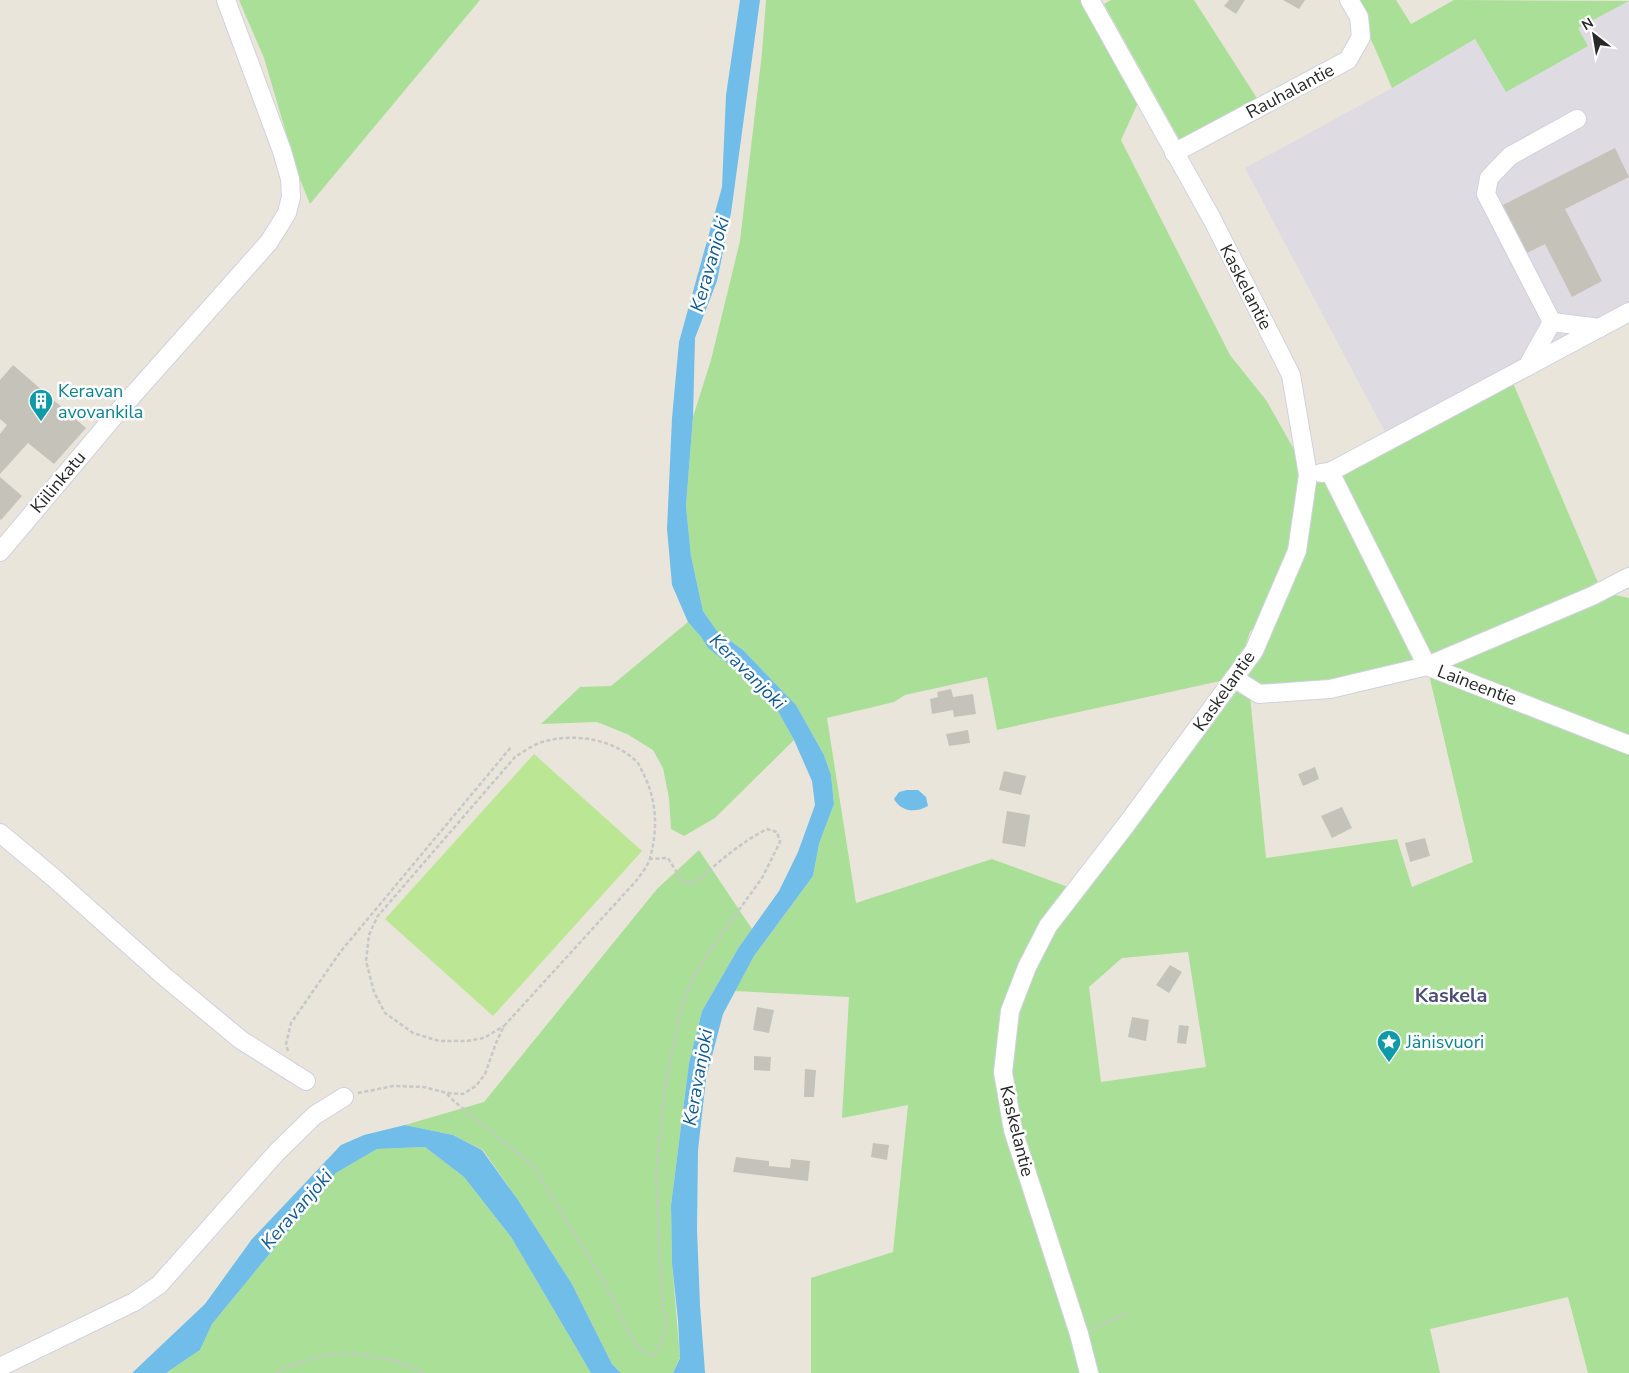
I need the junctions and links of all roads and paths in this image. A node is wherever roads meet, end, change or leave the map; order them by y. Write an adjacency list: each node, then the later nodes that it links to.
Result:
1 (226, 0): 12 (street, Kiilinkatu)
2 (1090, 0): 5 (street, Kaskelantie)
3 (1349, 0): 5 (street, Rauhalantie)
4 (1577, 119): 7 (street)
5 (1174, 153): 11 (street, Kaskelantie)
6 (1629, 312): 8 (street)
7 (1552, 322): 8 (street); 9 (street)
8 (1600, 328): 9 (street)
9 (1527, 367): 10 (street)
10 (1330, 472): 11 (street); 14 (street)
11 (1308, 475): 15 (street, Kaskelantie)
12 (0, 552)
13 (1629, 577): 14 (street)
14 (1427, 666): 15 (street, Laineentie); 16 (street, Laineentie)
15 (1234, 678): 26 (street, Kaskelantie)
16 (1629, 745)
17 (512, 746): 21 (path)
18 (0, 833): 22 (street)
19 (650, 859): 20 (path); 20 (path); 23 (path)
20 (504, 1026): 23 (path)
21 (290, 1058)
22 (306, 1081)
23 (447, 1093): 24 (path)
24 (344, 1097): 27 (street)
25 (1129, 1312): 26 (path)
26 (1079, 1334): 30 (street, Kaskelantie)
27 (0, 1367)
28 (277, 1373): 29 (path)
29 (423, 1373)
30 (1089, 1373)

